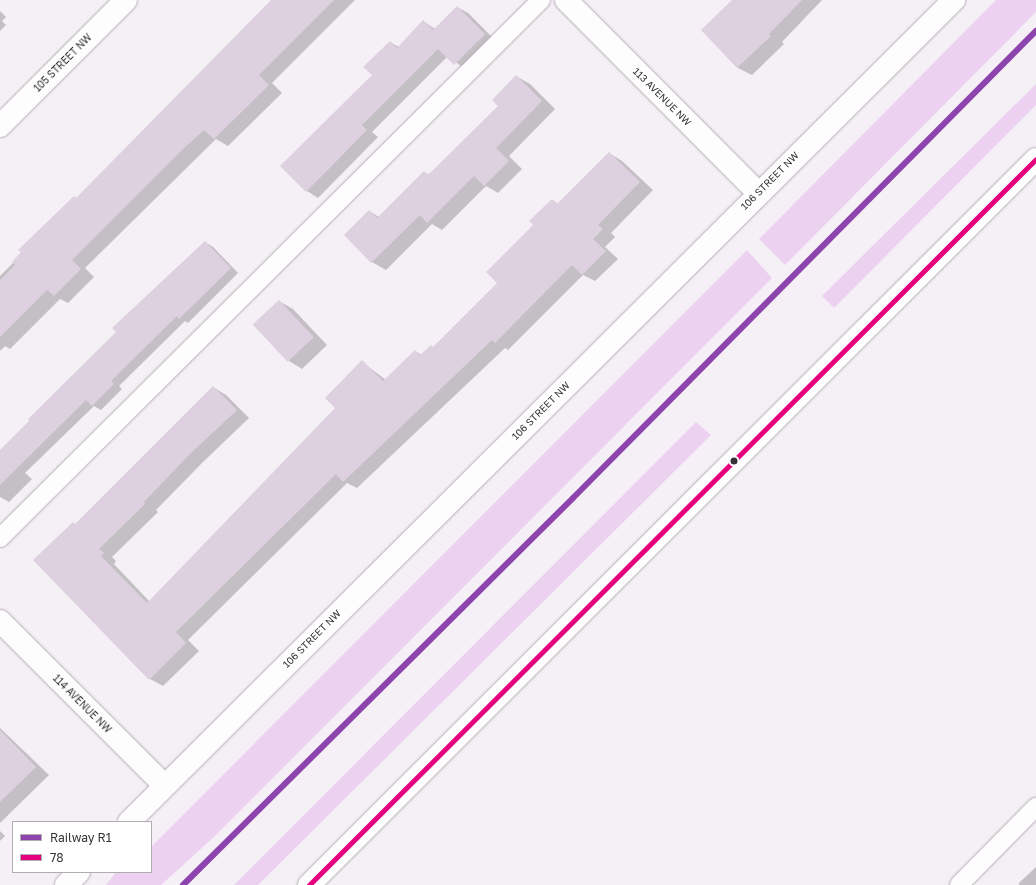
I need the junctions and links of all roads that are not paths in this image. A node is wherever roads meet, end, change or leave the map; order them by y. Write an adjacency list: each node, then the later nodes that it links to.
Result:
1 (126, 0): 5 (street, 105 STREET NW)
2 (540, 0): 8 (lane)
3 (566, 0): 7 (street, 113 AVENUE NW)
4 (954, 0): 7 (street, 106 STREET NW)
5 (0, 126)
6 (1036, 159): 15 (street)
7 (758, 193): 10 (street, 106 STREET NW)
8 (0, 538)
9 (0, 621): 10 (street, 114 AVENUE NW)
10 (165, 786): 12 (street, 106 STREET NW)
11 (1036, 807): 16 (lane)
12 (130, 821)
13 (78, 873): 14 (street)
14 (66, 885)
15 (310, 885)
16 (959, 885)

